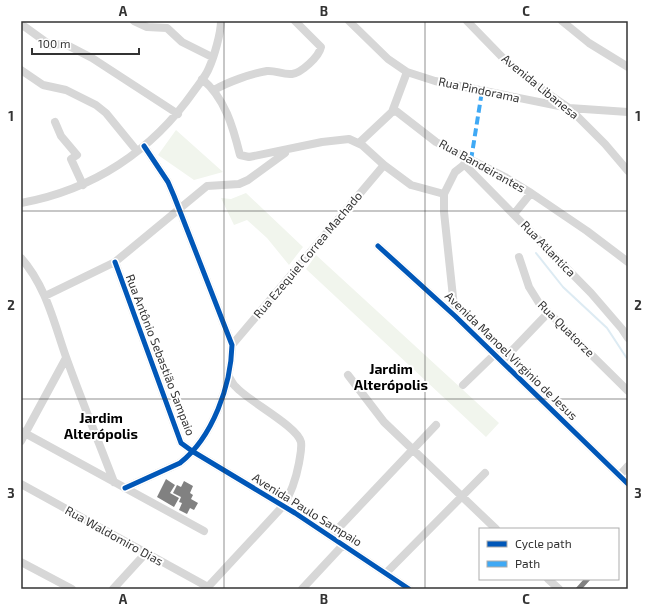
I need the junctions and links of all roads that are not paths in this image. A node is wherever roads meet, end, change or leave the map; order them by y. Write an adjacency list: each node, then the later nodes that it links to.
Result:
1 (134, 21): 8 (street)
2 (295, 21): 13 (street)
3 (349, 21): 11 (street, Rua Pindorama)
4 (467, 21): 14 (street, Avenida Libanesa)
5 (562, 21): 9 (street)
6 (223, 22): 8 (street)
7 (21, 24): 17 (street)
8 (212, 57): 12 (street)
9 (628, 67)
10 (21, 70): 20 (street)
11 (407, 72): 14 (street, Rua Pindorama); 15 (street)
12 (202, 79): 13 (street); 17 (street)
13 (214, 90): 21 (street)
14 (569, 108): 16 (street, Rua Pindorama); 24 (street, Avenida Libanesa)
15 (392, 112): 19 (street); 22 (street, Rua Bandeirantes)
16 (628, 112)
17 (178, 114): 20 (street)
18 (55, 122): 25 (street)
19 (359, 143): 21 (street); 23 (street)
20 (141, 149): 25 (street); 29 (street)
21 (291, 150): 29 (street)
22 (468, 162): 26 (street, Rua Bandeirantes); 27 (street); 30 (street, Rua Atlantica)
23 (384, 165): 27 (street); 40 (street, Rua Ezequiel Correa Machado)
24 (628, 171)
25 (83, 185): 28 (street)
26 (531, 193): 30 (street); 35 (street, Rua Bandeirantes)
27 (444, 194): 38 (street)
28 (21, 203)
29 (179, 210): 34 (street); 40 (street)
30 (514, 214): 39 (street, Rua Atlantica)
31 (378, 246): 38 (street, Avenida Manoel Virginio de Jesus)
32 (519, 257): 37 (street, Rua Quatorze)
33 (21, 258): 36 (street)
34 (115, 262): 36 (street); 51 (street, Rua Antônio Sebastião Sampaio)
35 (628, 262)
36 (45, 296): 42 (street)
37 (548, 313): 43 (street); 47 (street, Rua Quatorze)
38 (455, 316): 41 (street, Avenida Manoel Virginio de Jesus)
39 (628, 338)
40 (232, 345): 45 (street)
41 (495, 354): 43 (street, Avenida Manoel Virginio de Jesus); 46 (street)
42 (66, 358): 49 (street); 56 (street)
43 (502, 361): 55 (street, Avenida Manoel Virginio de Jesus)
44 (348, 375): 52 (street)
45 (229, 377): 51 (street); 61 (street)
46 (463, 385)
47 (628, 391)
48 (436, 425): 52 (street)
49 (23, 432): 50 (street); 56 (street)
50 (21, 441)
51 (192, 451): 59 (street); 61 (street, Avenida Paulo Sampaio)
52 (413, 451): 60 (street); 64 (street)
53 (628, 466): 55 (street)
54 (485, 473): 60 (street)
55 (620, 474): 58 (street, Avenida Manoel Virginio de Jesus)
56 (114, 482): 59 (street)
57 (21, 484): 66 (street, Rua Waldomiro Dias)
58 (628, 484)
59 (125, 488): 63 (street)
60 (461, 496): 62 (street); 68 (street)
61 (283, 506): 64 (street, Avenida Paulo Sampaio); 71 (street)
62 (495, 528)
63 (204, 531)
64 (331, 536): 65 (street, Avenida Paulo Sampaio)
65 (343, 545): 68 (street, Avenida Paulo Sampaio); 74 (street)
66 (145, 554): 71 (street, Rua Waldomiro Dias); 73 (street)
67 (22, 564): 72 (street)
68 (386, 573): 70 (street, Avenida Paulo Sampaio)
69 (549, 580): 76 (street)
70 (397, 586): 75 (street, Avenida Paulo Sampaio)
71 (207, 588)
72 (72, 589)
73 (113, 589)
74 (302, 589)
75 (409, 589)
76 (558, 589)

